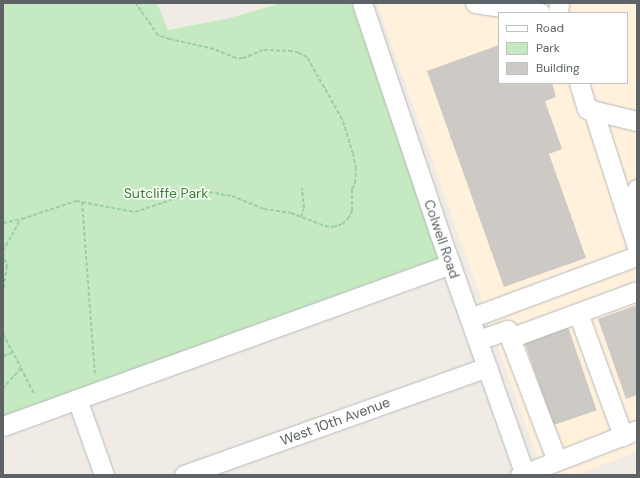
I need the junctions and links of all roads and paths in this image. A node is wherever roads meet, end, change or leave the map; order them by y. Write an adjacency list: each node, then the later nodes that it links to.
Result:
1 (136, 3): 11 (path)
2 (362, 3): 18 (street, Colwell Road)
3 (475, 3): 4 (street)
4 (534, 12)
5 (579, 84): 6 (street)
6 (593, 110): 7 (street); 12 (street)
7 (637, 121)
8 (302, 188): 11 (path)
9 (637, 189): 12 (street)
10 (82, 202): 11 (path); 13 (path); 30 (path)
11 (302, 217)
12 (628, 219): 15 (street)
13 (20, 220): 14 (path); 16 (path)
14 (3, 223)
15 (637, 247)
16 (3, 252): 19 (path)
17 (637, 256): 22 (street)
18 (451, 264): 22 (street, Colwell Road); 33 (street)
19 (3, 290)
20 (637, 292): 21 (street)
21 (578, 313): 24 (street); 35 (street)
22 (470, 318): 25 (street, Colwell Road)
23 (3, 334): 26 (path)
24 (510, 338): 25 (street); 36 (street)
25 (478, 340): 28 (street, Colwell Road)
26 (12, 353): 27 (path); 29 (path)
27 (3, 356)
28 (487, 367): 37 (street, Colwell Road); 39 (street, West 10th Avenue)
29 (21, 368): 31 (path); 32 (path)
30 (95, 378)
31 (3, 388)
32 (35, 395)
33 (77, 399): 34 (street); 38 (street)
34 (3, 426)
35 (630, 433): 36 (street)
36 (557, 461): 37 (street)
37 (523, 474)
38 (104, 475)
39 (184, 475)

